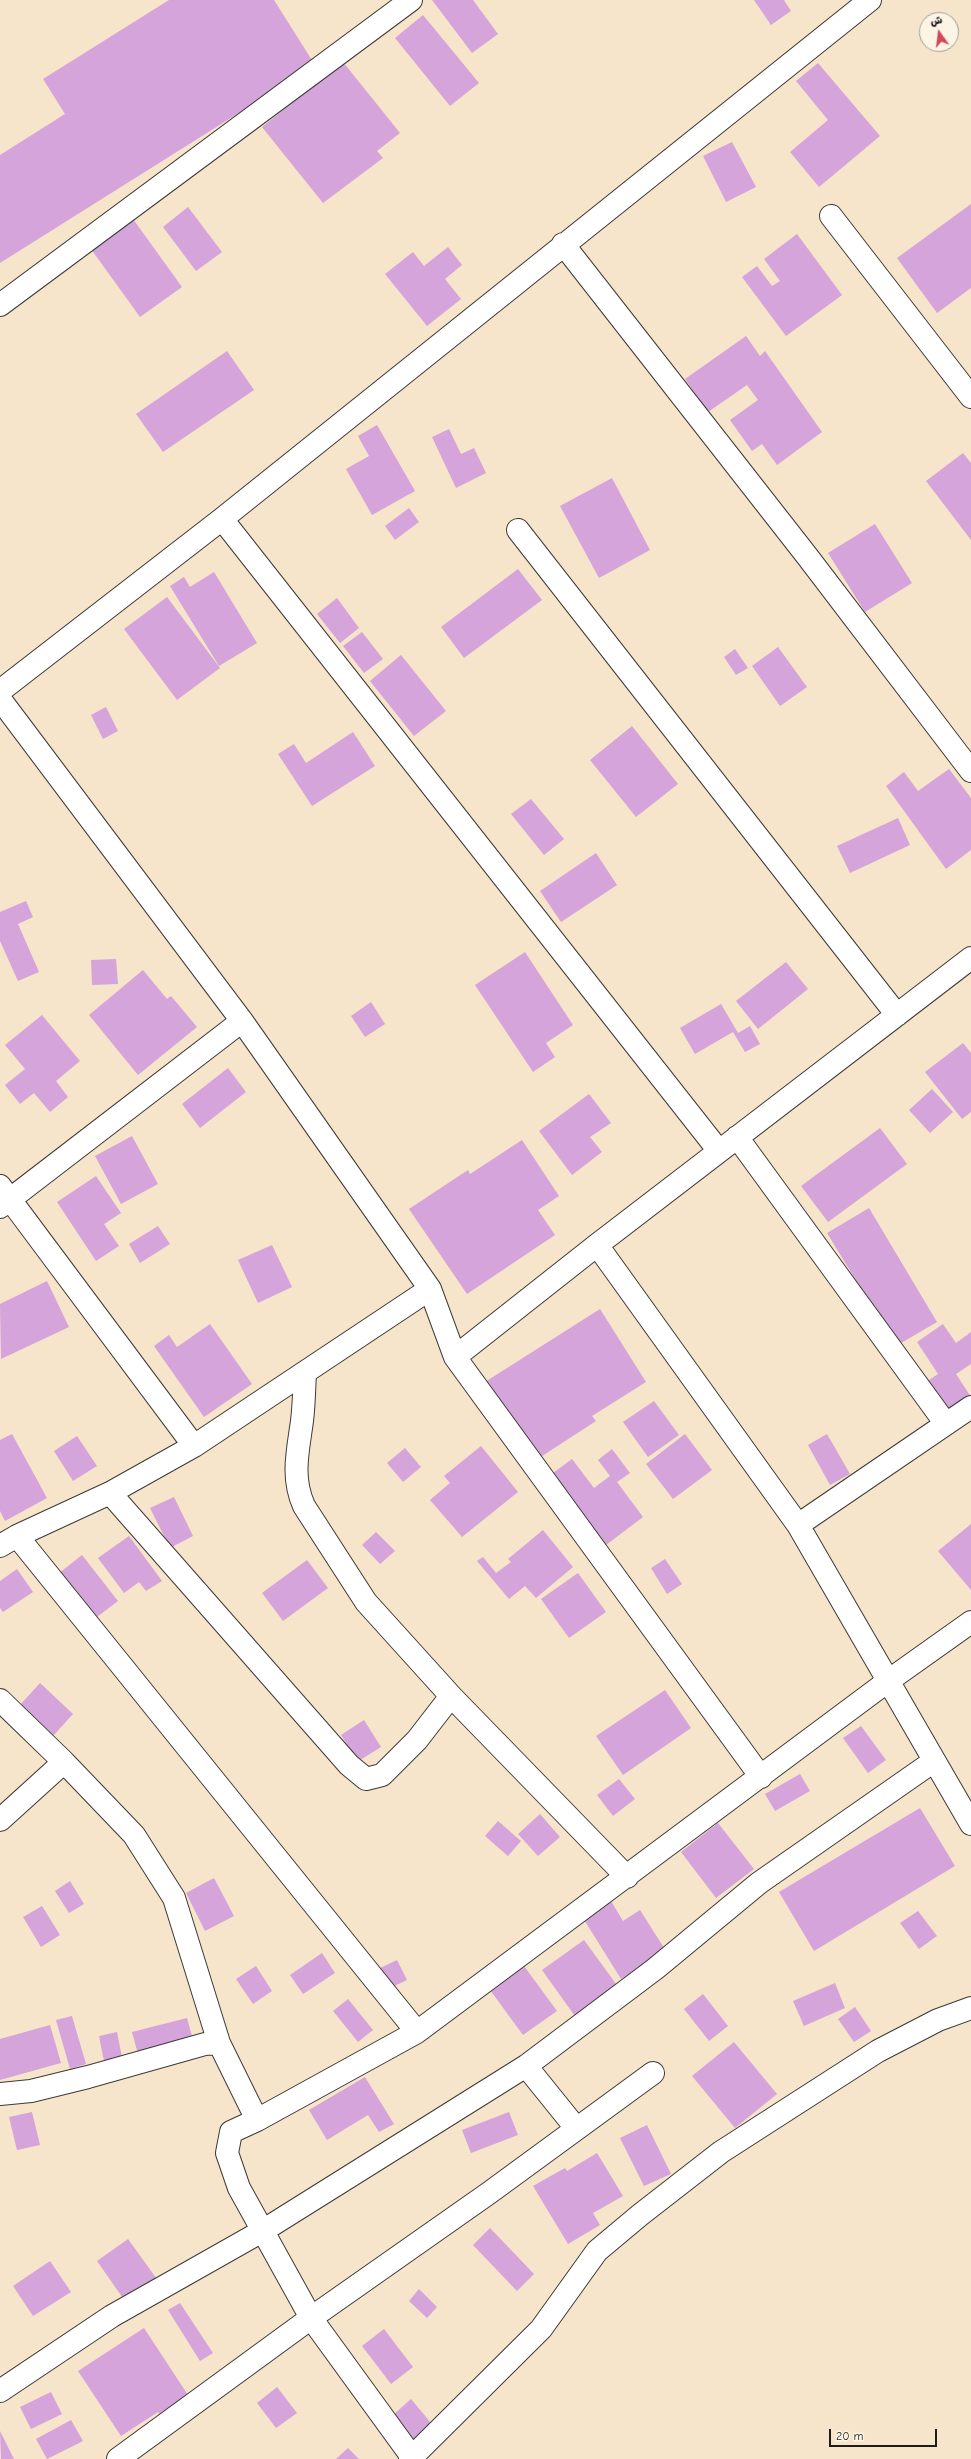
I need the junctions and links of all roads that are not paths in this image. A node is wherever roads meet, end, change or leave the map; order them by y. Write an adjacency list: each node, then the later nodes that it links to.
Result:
1 (411, 0): 5 (street)
2 (870, 0): 4 (street)
3 (831, 216): 6 (street)
4 (563, 244): 7 (street); 11 (street)
5 (0, 305)
6 (971, 397)
7 (222, 519): 9 (street); 16 (street)
8 (518, 530): 13 (street)
9 (0, 691)
10 (3, 709): 14 (street)
11 (971, 771)
12 (971, 958): 13 (street)
13 (897, 1015): 15 (street)
14 (242, 1021): 17 (street); 19 (street)
15 (737, 1137): 16 (street); 23 (street)
16 (719, 1151): 18 (street)
17 (3, 1198): 24 (street)
18 (596, 1245): 20 (street); 26 (street)
19 (430, 1289): 20 (street); 21 (street)
20 (456, 1357): 34 (street)
21 (305, 1374): 24 (street); 30 (street)
22 (971, 1407): 23 (street)
23 (946, 1424): 26 (street)
24 (194, 1446): 25 (street)
25 (110, 1493): 27 (street); 30 (street)
26 (798, 1525): 29 (street)
27 (9, 1541): 39 (street)
28 (971, 1622): 29 (street)
29 (888, 1681): 32 (street); 34 (street)
30 (451, 1696): 37 (street)
31 (0, 1700): 33 (street)
32 (934, 1761): 36 (street); 41 (street)
33 (64, 1762): 35 (street); 40 (street)
34 (761, 1777): 37 (street)
35 (0, 1820)
36 (971, 1824)
37 (627, 1878): 39 (street)
38 (971, 2008): 49 (street)
39 (417, 2032): 44 (street)
40 (219, 2043): 43 (street); 44 (street)
41 (526, 2066): 45 (street); 46 (street)
42 (653, 2073): 45 (street)
43 (0, 2094)
44 (256, 2120): 46 (street)
45 (576, 2128): 47 (street)
46 (264, 2230): 47 (street); 48 (street)
47 (311, 2318): 49 (street); 50 (street)
48 (0, 2391)
49 (411, 2458)
50 (118, 2459)

